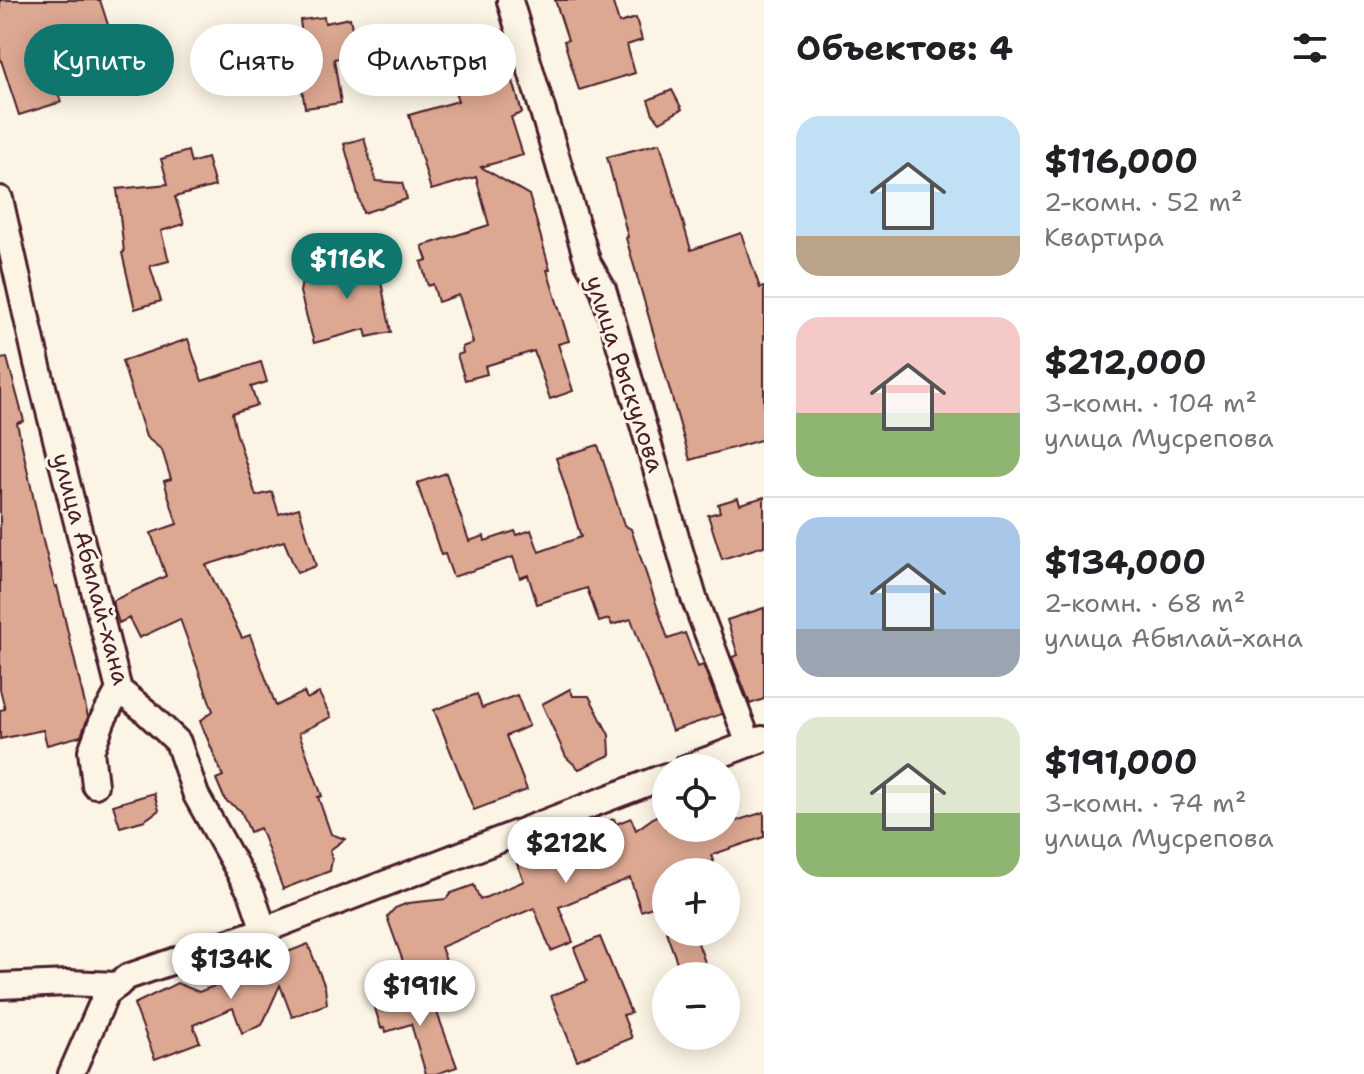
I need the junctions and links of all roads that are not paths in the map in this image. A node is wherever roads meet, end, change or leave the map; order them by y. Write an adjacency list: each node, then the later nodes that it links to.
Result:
1 (510, 1): 4 (street, улица Рыскулова)
2 (0, 199): 3 (street, улица Абылай-хана)
3 (119, 690): 7 (street); 8 (street, улица Абылай-хана)
4 (756, 741): 5 (street)
5 (722, 754)
6 (652, 781): 8 (street)
7 (95, 785)
8 (264, 930): 9 (street)
9 (118, 985): 10 (street); 11 (street)
10 (0, 986)
11 (71, 1074)

